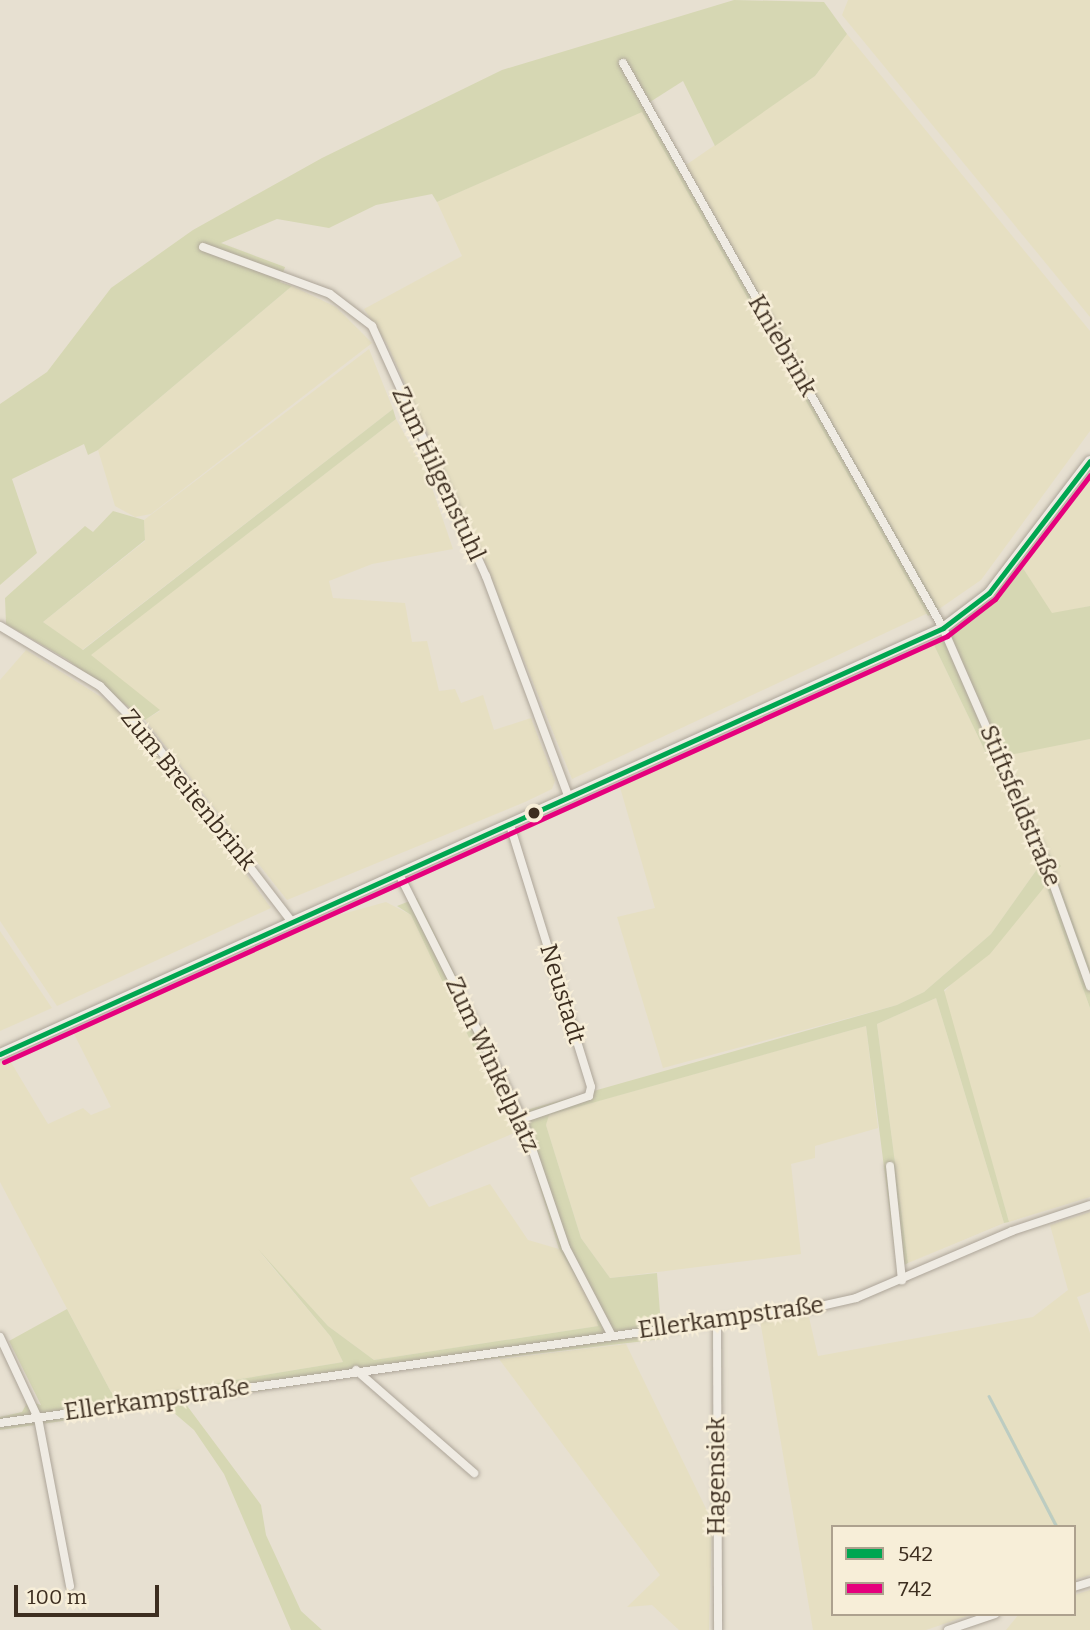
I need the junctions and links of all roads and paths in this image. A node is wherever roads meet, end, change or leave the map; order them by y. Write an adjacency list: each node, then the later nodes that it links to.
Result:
1 (623, 63): 5 (street, Kniebrink)
2 (203, 247): 6 (street, Zum Hilgenstuhl)
3 (1090, 461): 5 (main road)
4 (0, 626): 9 (street, Zum Breitenbrink)
5 (943, 628): 6 (main road); 10 (street, Stiftsfeldstraße)
6 (569, 798): 7 (main road)
7 (510, 825): 8 (main road); 12 (street, Neustadt)
8 (399, 874): 9 (main road); 12 (street, Zum Winkelplatz)
9 (292, 922): 11 (main road)
10 (1090, 986)
11 (0, 1054)
12 (522, 1119): 17 (street, Zum Winkelplatz)
13 (890, 1166): 15 (street)
14 (1090, 1205): 15 (street, Ellerkampstraße)
15 (902, 1280): 16 (street, Ellerkampstraße)
16 (717, 1322): 17 (street, Ellerkampstraße); 26 (street, Hagensiek)
17 (612, 1335): 20 (street, Ellerkampstraße)
18 (0, 1337): 19 (street)
19 (5, 1355): 21 (street)
20 (356, 1370): 21 (street, Ellerkampstraße); 23 (street)
21 (38, 1418): 22 (street, Ellerkampstraße); 24 (street)
22 (0, 1423)
23 (474, 1473)
24 (70, 1586)
25 (989, 1616): 27 (street)
26 (718, 1630)
27 (948, 1630)

